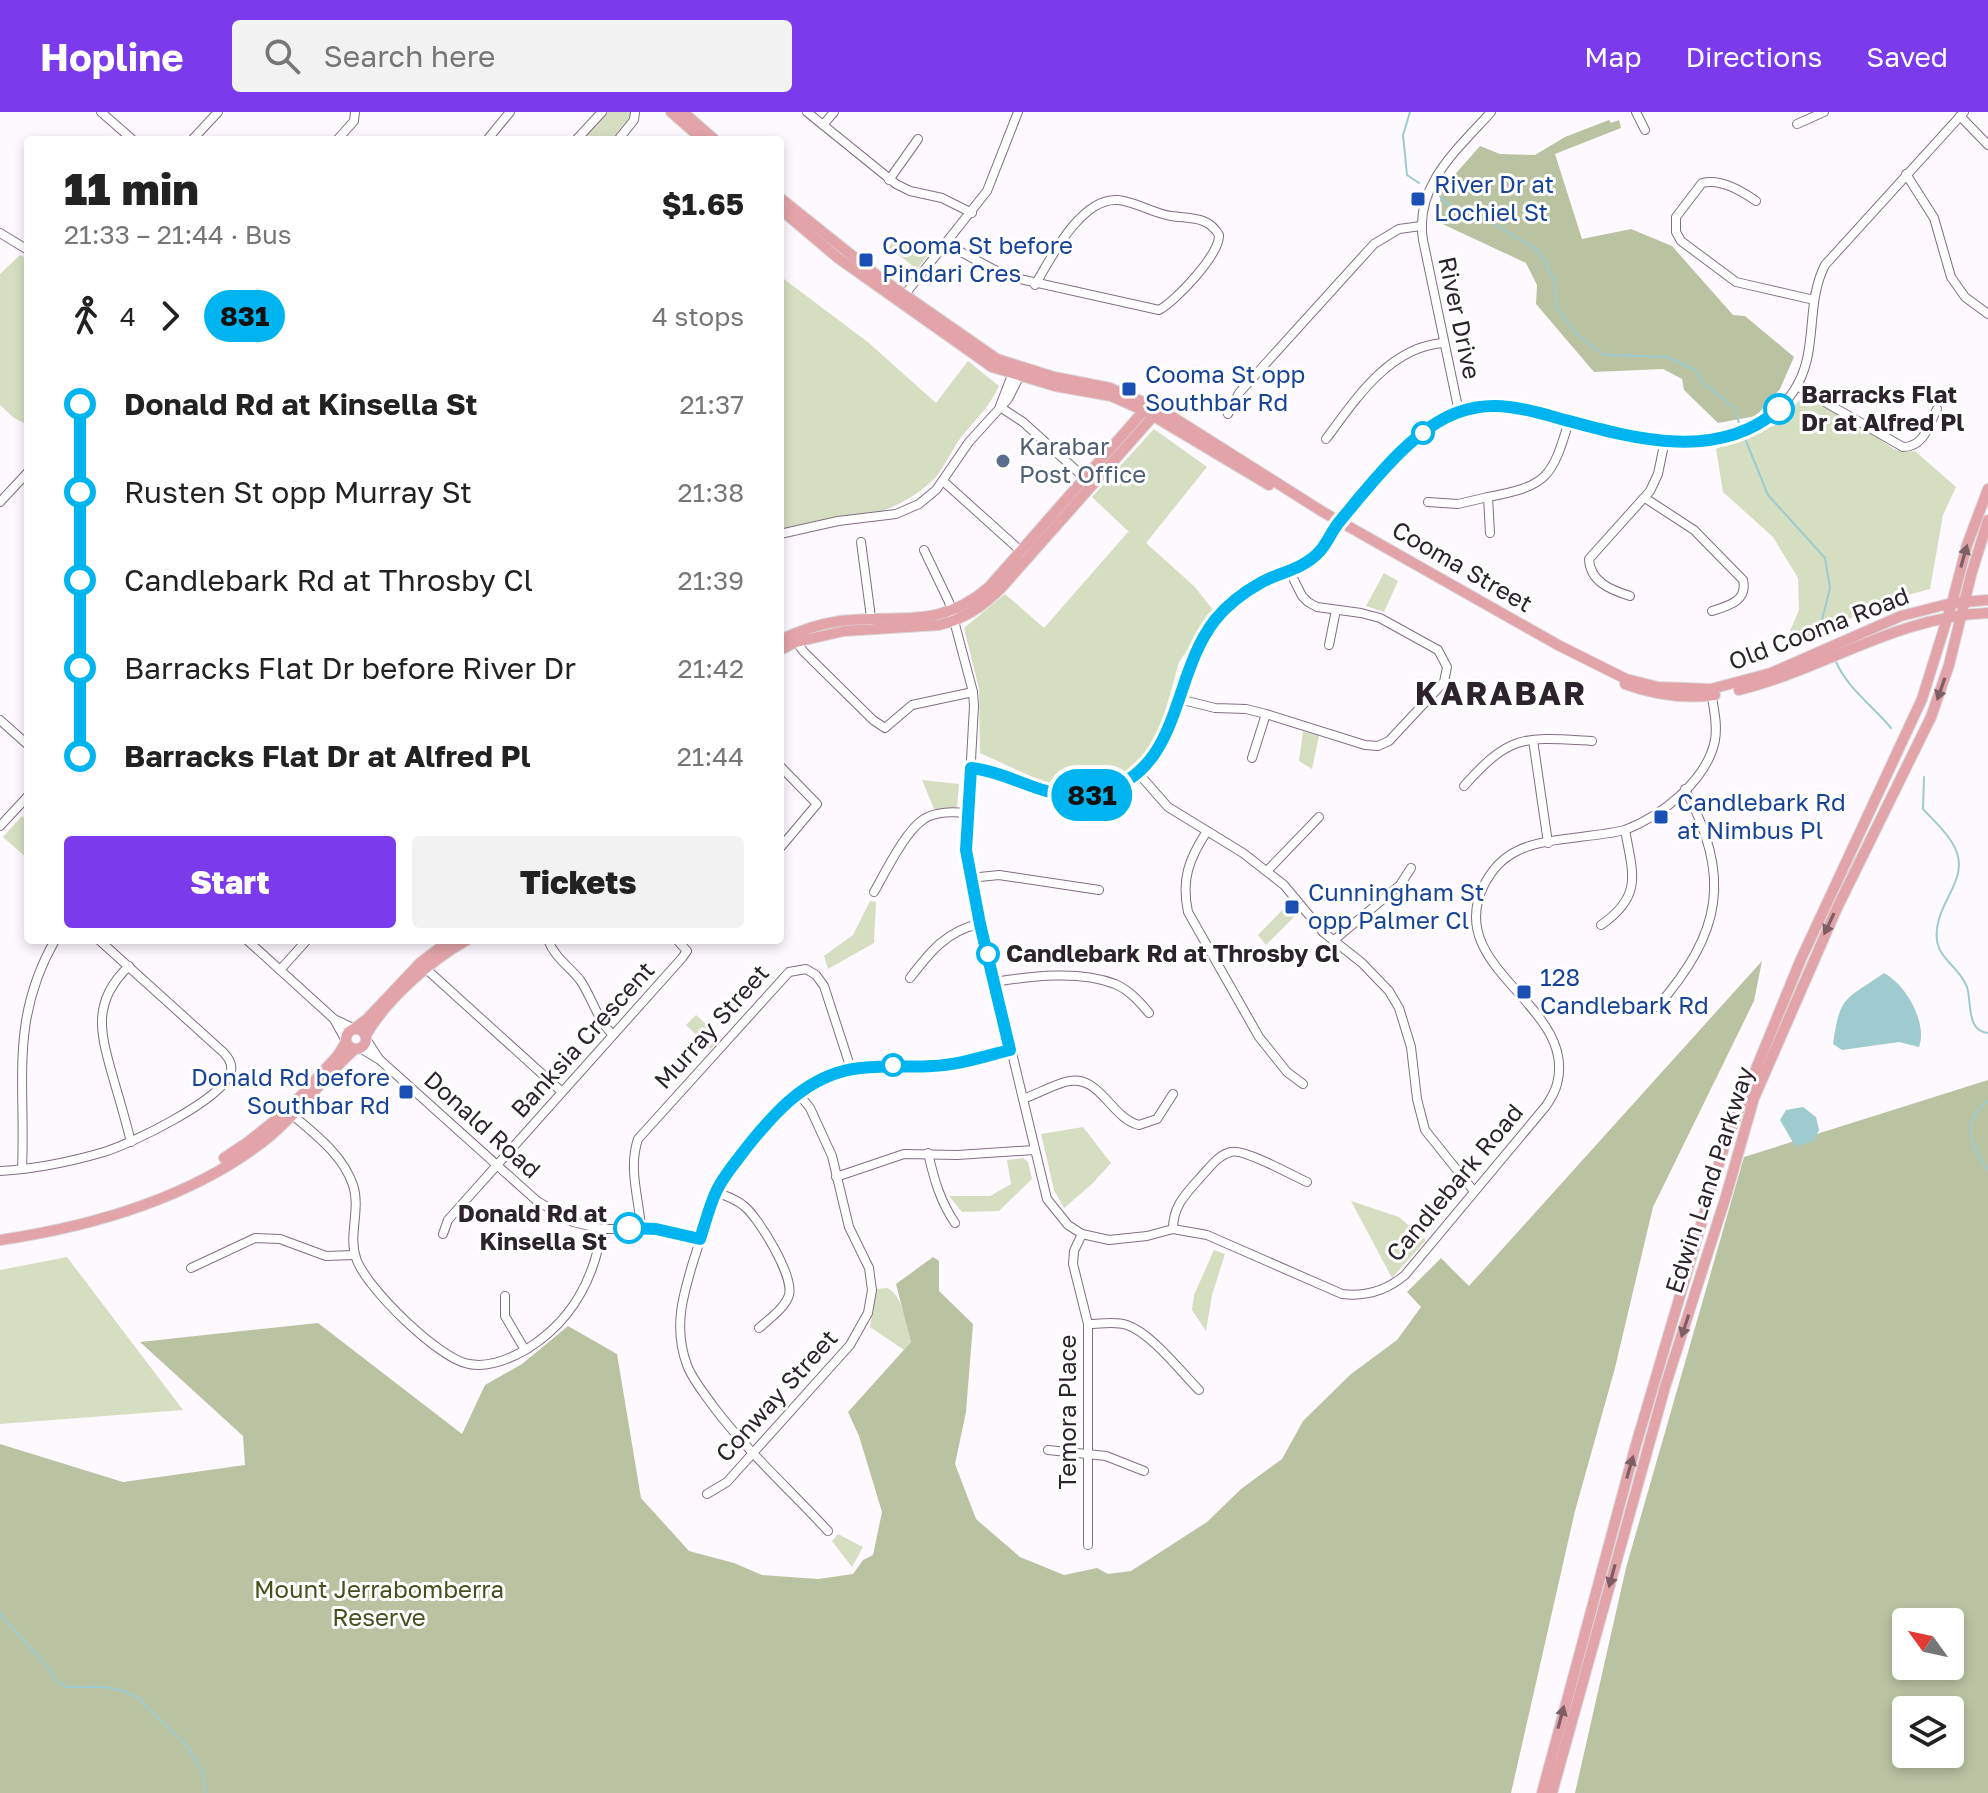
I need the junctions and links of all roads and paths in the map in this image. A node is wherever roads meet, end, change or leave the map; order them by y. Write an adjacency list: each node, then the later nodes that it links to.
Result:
1 (101, 112): 19 (street)
2 (218, 112): 20 (street)
3 (510, 112): 22 (street)
4 (602, 112): 23 (street)
5 (635, 112): 24 (street)
6 (671, 112): 25 (main road)
7 (683, 112): 26 (main road)
8 (807, 112): 17 (street)
9 (834, 112): 17 (street)
10 (1018, 112): 34 (street)
11 (1491, 112): 35 (street, River Drive)
12 (1636, 112): 18 (street)
13 (1824, 112): 16 (street)
14 (355, 113): 21 (street)
15 (1962, 114): 28 (street); 29 (street)
16 (1797, 124)
17 (823, 125): 30 (street)
18 (1645, 130)
19 (128, 136)
20 (196, 136)
21 (341, 136)
22 (490, 136)
23 (580, 136)
24 (621, 136)
25 (698, 136)
26 (710, 136)
27 (918, 139): 30 (street)
28 (1988, 145)
29 (1906, 174): 41 (street); 42 (street)
30 (889, 180): 34 (street)
31 (784, 201): 40 (main road, Cooma Street)
32 (1756, 201): 41 (street)
33 (784, 212): 40 (main road, Cooma Street)
34 (972, 213): 37 (street)
35 (1421, 226): 43 (street, River Drive); 50 (street)
36 (0, 233): 38 (street)
37 (946, 244): 39 (street); 40 (street)
38 (24, 248)
39 (1035, 285): 39 (street)
40 (902, 298): 44 (main road, Cooma Street)
41 (1814, 300): 45 (street)
42 (1988, 314)
43 (1443, 343): 49 (street, River Drive); 52 (street)
44 (1016, 373): 46 (street); 48 (main road, Cooma Street)
45 (1797, 386): 47 (street); 53 (street)
46 (1000, 407): 55 (street); 56 (street)
47 (1937, 409)
48 (1152, 410): 56 (main road); 63 (main road, Cooma Street)
49 (1459, 412): 51 (street); 63 (street)
50 (1228, 414)
51 (1569, 421): 53 (street); 58 (street)
52 (1326, 439)
53 (1665, 440): 59 (street)
54 (24, 476): 60 (street)
55 (943, 481): 64 (street); 68 (street)
56 (1089, 482): 68 (main road)
57 (1988, 489): 73 (main road, Edwin Land Parkway, one-way to 57)
58 (1488, 497): 61 (street); 65 (street)
59 (1645, 498): 70 (street); 75 (street)
60 (0, 502)
61 (1428, 502)
62 (1988, 520): 72 (main road, Edwin Land Parkway)
63 (1340, 521): 69 (street); 87 (main road, Cooma Street)
64 (784, 533)
65 (1490, 533)
66 (861, 542): 80 (street)
67 (924, 550): 79 (street)
68 (1025, 554): 79 (main road)
69 (1290, 572): 74 (street); 88 (street)
70 (1630, 596)
71 (1988, 600): 72 (main road, Old Cooma Road)
72 (1964, 601): 73 (main road, Old Cooma Road); 77 (main road, Edwin Land Parkway)
73 (1952, 603): 78 (main road, Edwin Land Parkway); 85 (main road, Old Cooma Road)
74 (1336, 610): 83 (street); 89 (street)
75 (1712, 611)
76 (1988, 613): 77 (main road, Old Cooma Road)
77 (1962, 614): 78 (main road, Old Cooma Road); 176 (main road, Edwin Land Parkway, one-way to 176)
78 (1948, 616): 85 (main road, Old Cooma Road); 175 (main road, Edwin Land Parkway, one-way to 78)
79 (952, 617): 80 (main road); 86 (street)
80 (872, 624): 81 (main road)
81 (794, 638): 82 (main road); 84 (main road); 86 (street)
82 (784, 639)
83 (1329, 645)
84 (784, 647)
85 (1832, 651): 87 (main road, Old Cooma Road)
86 (973, 692): 95 (street)
87 (1712, 693): 99 (street, Candlebark Road)
88 (1179, 699): 89 (street); 97 (street)
89 (1266, 714): 94 (street)
90 (0, 720): 92 (street)
91 (1533, 740): 93 (street); 98 (street); 107 (street)
92 (24, 741)
93 (1592, 741)
94 (1252, 758)
95 (971, 768): 97 (street); 101 (street)
96 (784, 770): 106 (street)
97 (1139, 774): 105 (street)
98 (1464, 786)
99 (1685, 789): 104 (street, Candlebark Road); 129 (street)
100 (24, 800): 103 (street)
101 (967, 813): 110 (street); 112 (street)
102 (1319, 817): 109 (street)
103 (0, 826)
104 (1625, 830): 107 (street, Candlebark Road); 114 (street)
105 (1207, 831): 109 (street); 137 (street)
106 (784, 843)
107 (1548, 843): 151 (street, Candlebark Road)
108 (1411, 868): 115 (street)
109 (1267, 871): 115 (street)
110 (970, 878): 111 (street); 113 (street)
111 (1099, 890)
112 (874, 892)
113 (980, 924): 127 (street); 128 (street)
114 (1601, 925)
115 (1333, 941): 151 (street)
116 (53, 944): 147 (street)
117 (104, 944): 124 (street)
118 (251, 944): 126 (street)
119 (303, 944): 126 (street)
120 (446, 944): 125 (main road)
121 (460, 944): 125 (main road)
122 (550, 944): 133 (street)
123 (681, 944): 133 (street, Banksia Crescent)
124 (129, 966): 143 (street); 143 (street)
125 (423, 966): 132 (main road); 134 (main road); 138 (street)
126 (280, 970): 131 (street)
127 (910, 978)
128 (995, 982): 130 (street); 135 (street)
129 (1657, 1007)
130 (1149, 1013)
131 (334, 1019): 132 (street); 134 (street)
132 (354, 1028): 134 (main road)
133 (613, 1035): 138 (street, Banksia Crescent)
134 (356, 1042): 142 (main road); 146 (street, Donald Road)
135 (1010, 1050): 136 (street); 141 (street)
136 (851, 1069): 139 (street); 154 (street, Murray Street)
137 (1303, 1084)
138 (562, 1092): 146 (street, Banksia Crescent)
139 (798, 1093): 149 (street, Conway Street); 152 (street)
140 (1173, 1094): 141 (street)
141 (1023, 1099): 144 (street)
142 (290, 1113): 160 (main road); 161 (street)
143 (131, 1142): 147 (street)
144 (1034, 1150): 145 (street); 158 (street)
145 (928, 1153): 149 (street); 153 (street)
146 (497, 1166): 155 (street, Donald Road); 157 (street, Banksia Crescent)
147 (22, 1169): 148 (street)
148 (0, 1171)
149 (836, 1177): 170 (street, Conway Street)
150 (1307, 1182): 156 (street)
151 (1473, 1190): 156 (street, Candlebark Road)
152 (716, 1192): 159 (street); 165 (street)
153 (955, 1223)
154 (641, 1228): 155 (street, Donald Road); 159 (street, Donald Road)
155 (602, 1229): 166 (street)
156 (1173, 1229): 158 (street, Candlebark Road)
157 (443, 1234)
158 (1082, 1234): 164 (street, Temora Place)
159 (700, 1239): 170 (street)
160 (0, 1240)
161 (354, 1255): 162 (street); 166 (street)
162 (191, 1268)
163 (505, 1296): 166 (street)
164 (1088, 1324): 167 (street); 169 (street, Temora Place)
165 (759, 1328)
166 (525, 1350)
167 (1199, 1390)
168 (1048, 1450): 169 (street)
169 (1086, 1452): 171 (street); 174 (street, Temora Place)
170 (753, 1455): 172 (street, Conway Street); 173 (street)
171 (1144, 1471)
172 (707, 1494)
173 (828, 1531)
174 (1088, 1545)
175 (1542, 1793)
176 (1552, 1793)

